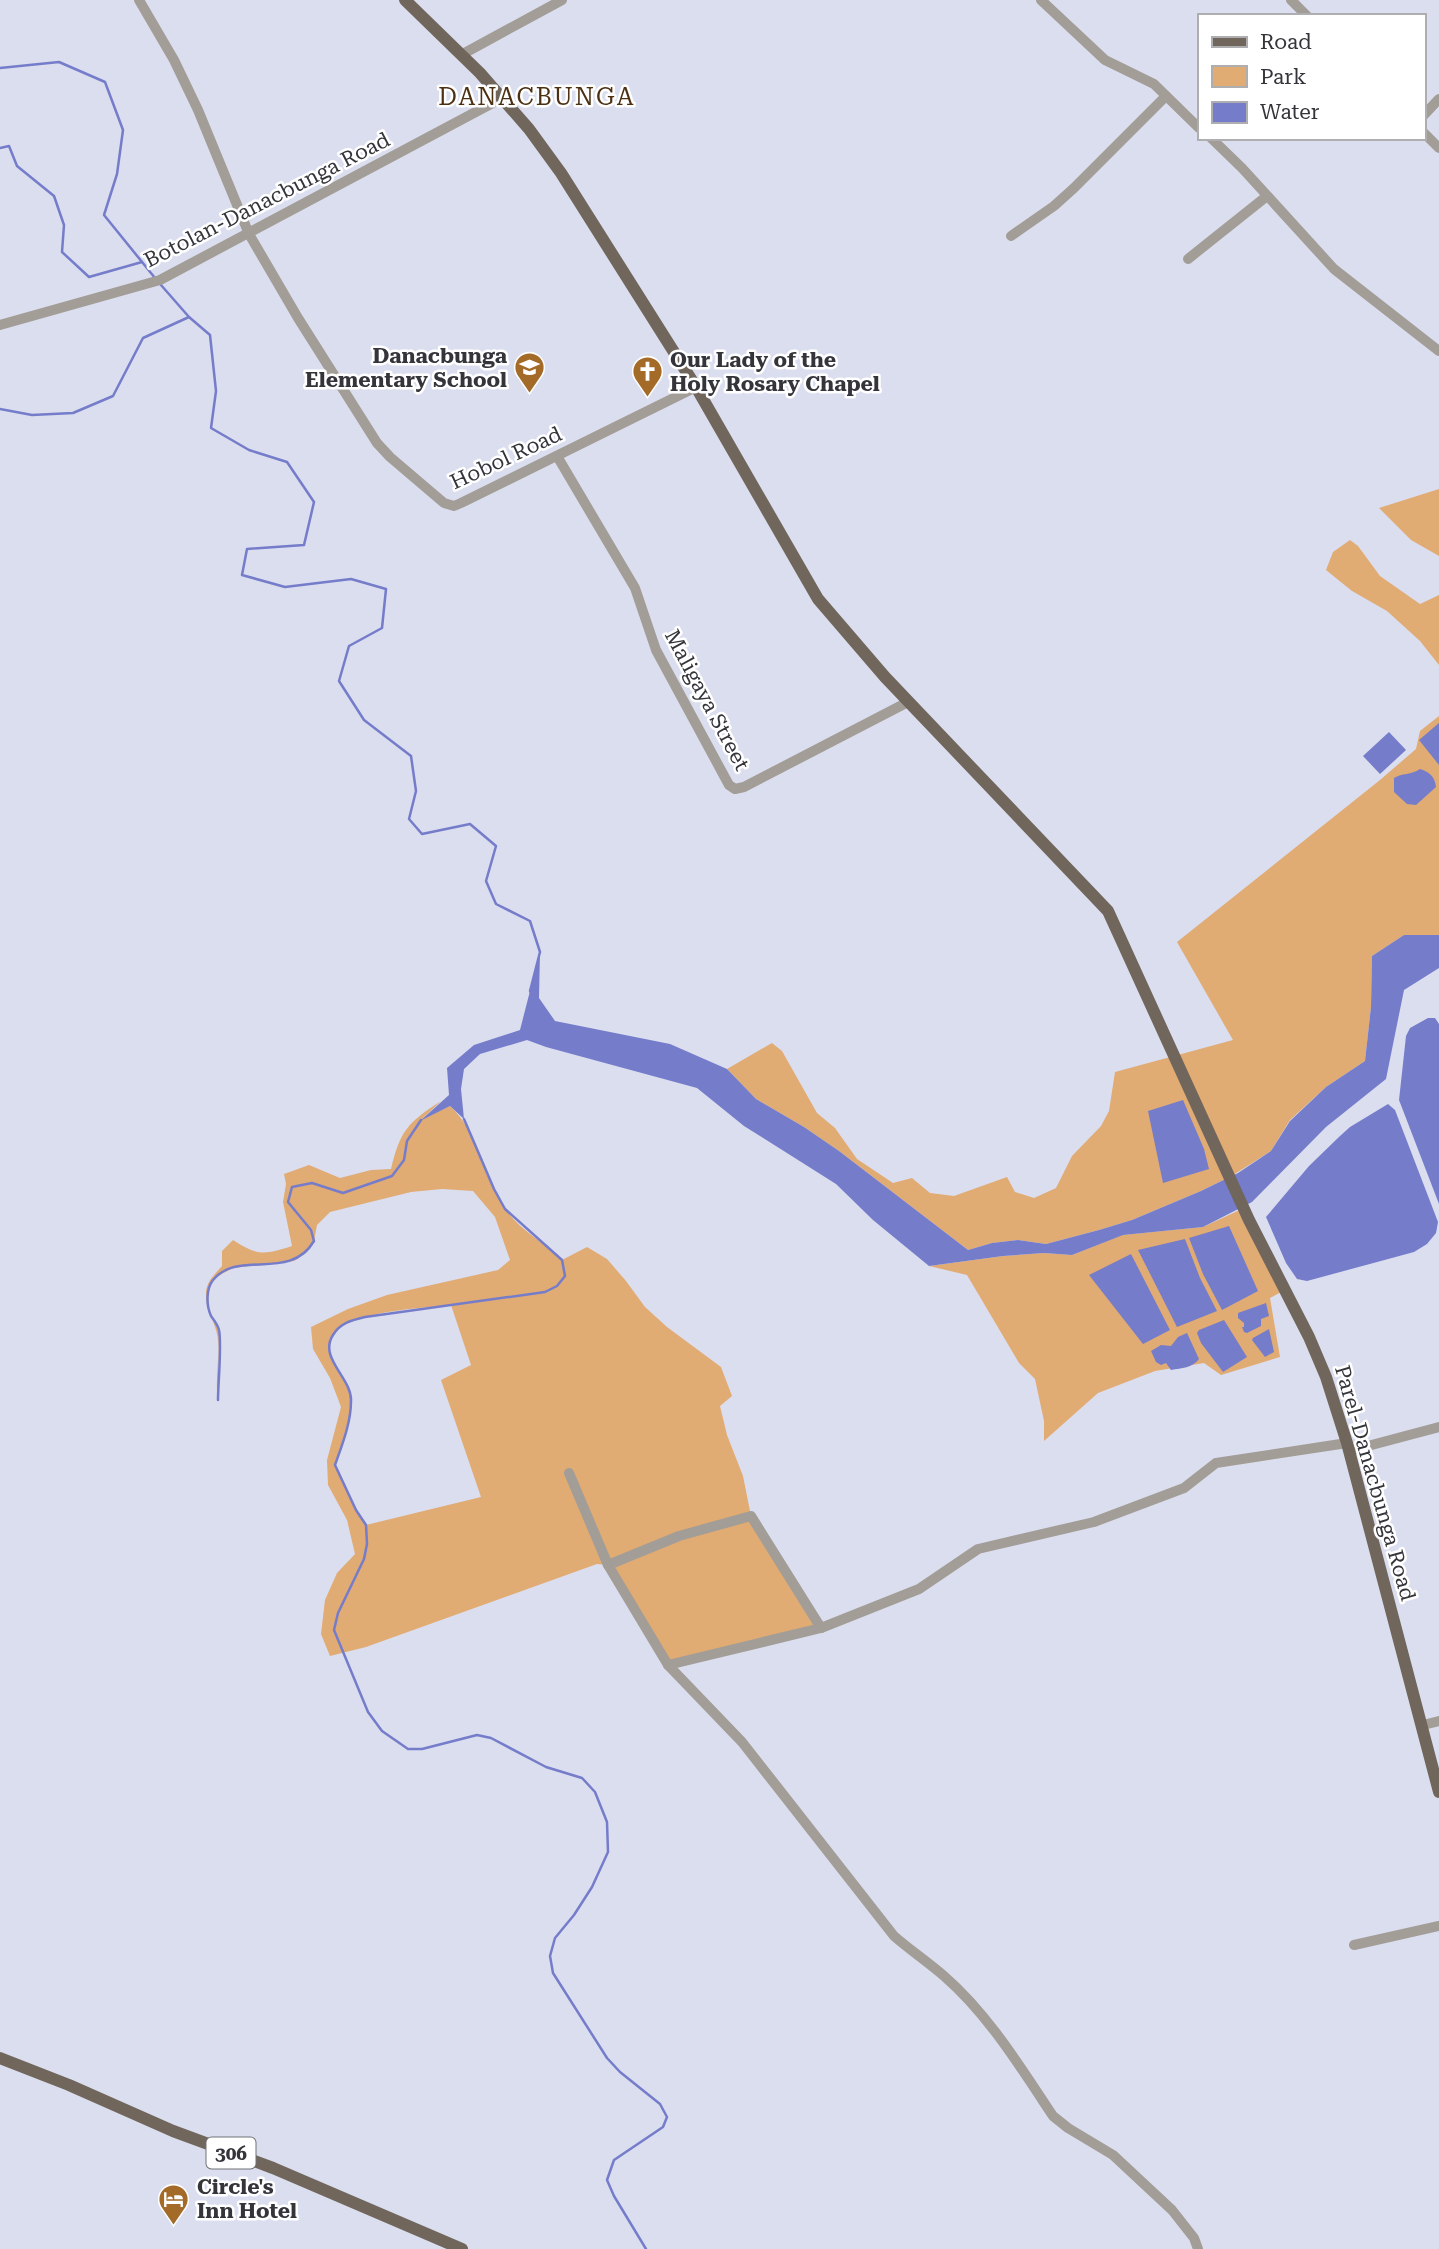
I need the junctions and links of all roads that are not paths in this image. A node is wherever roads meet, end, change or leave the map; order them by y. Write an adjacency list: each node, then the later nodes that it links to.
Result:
1 (139, 0): 17 (street, Hobol Road)
2 (405, 0): 7 (main road, Parel-Danacbunga Road)
3 (562, 0): 7 (street)
4 (1041, 0): 8 (street)
5 (1291, 0): 6 (street)
6 (1305, 14)
7 (461, 55): 9 (main road, Parel-Danacbunga Road)
8 (1166, 96): 12 (street); 18 (street)
9 (502, 98): 17 (street, Botolan-Danacbunga Road); 22 (main road, Parel-Danacbunga Road)
10 (1439, 99): 11 (street)
11 (1425, 114)
12 (1198, 127)
13 (1425, 134): 15 (street)
14 (1212, 140): 16 (street)
15 (1439, 148)
16 (1267, 196): 19 (street); 21 (street)
17 (249, 234): 20 (street, Botolan-Danacbunga Road); 23 (street, Hobol Road)
18 (1011, 236)
19 (1188, 259)
20 (0, 325)
21 (1439, 351)
22 (696, 387): 23 (street, Hobol Road); 24 (main road, Parel-Danacbunga Road)
23 (557, 456): 24 (street, Maligaya Street)
24 (908, 702): 26 (main road, Parel-Danacbunga Road)
25 (1439, 1427): 26 (street)
26 (1348, 1447): 29 (street); 32 (main road, Parel-Danacbunga Road)
27 (569, 1474): 28 (street)
28 (608, 1565): 29 (street); 30 (street)
29 (821, 1628): 30 (street)
30 (668, 1665): 38 (street)
31 (1439, 1721): 32 (street)
32 (1423, 1725): 33 (main road, Parel-Danacbunga Road)
33 (1439, 1793)
34 (1439, 1926): 35 (street)
35 (1354, 1945)
36 (0, 2058): 37 (main road, 306)
37 (462, 2249)
38 (1198, 2249)

